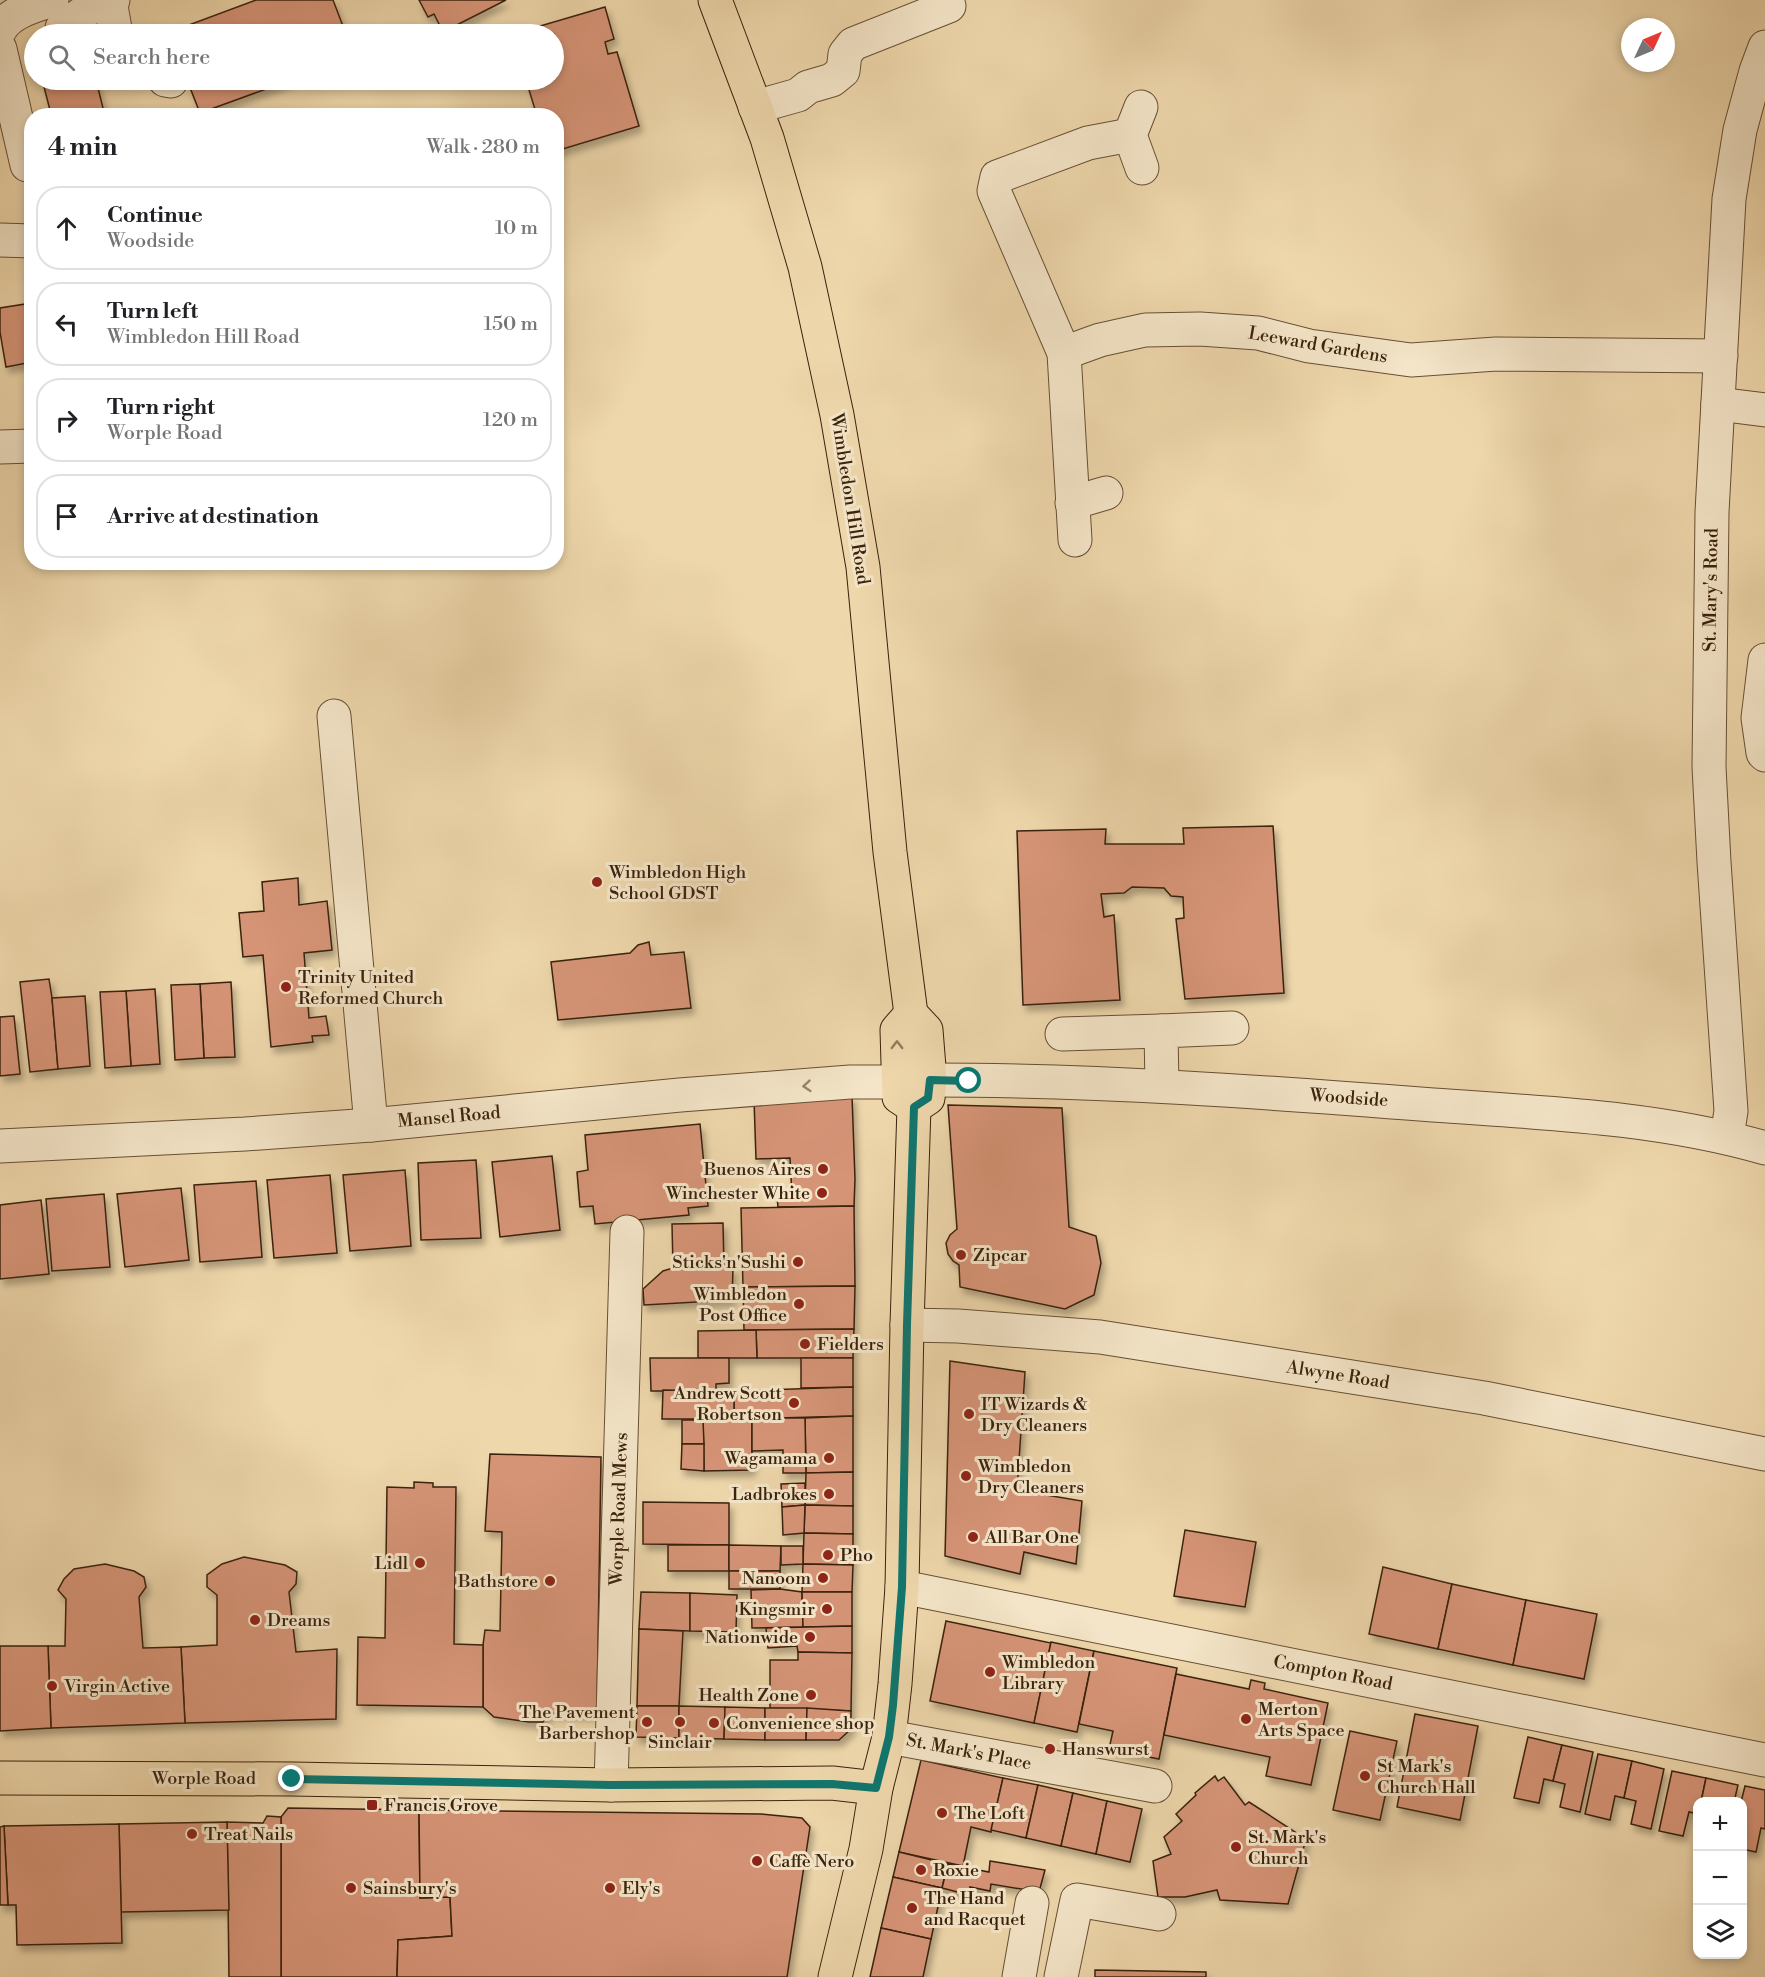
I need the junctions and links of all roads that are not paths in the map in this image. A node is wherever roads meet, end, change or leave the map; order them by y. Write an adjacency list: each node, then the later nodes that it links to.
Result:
1 (52, 0): 8 (street)
2 (101, 0): 6 (street)
3 (113, 0): 7 (street)
4 (715, 0): 11 (main road, Wimbledon Hill Road)
5 (950, 6): 11 (street)
6 (68, 24)
7 (114, 24)
8 (0, 30)
9 (1765, 47): 17 (street, St. Mary's Road)
10 (0, 49): 12 (street)
11 (755, 107): 32 (main road, Wimbledon Hill Road)
12 (24, 152)
13 (1142, 168): 16 (street)
14 (0, 240): 15 (street)
15 (24, 241)
16 (1064, 353): 17 (street, Leeward Gardens); 23 (street)
17 (1720, 356): 18 (street, St. Mary's Road)
18 (1718, 404): 19 (street); 34 (street, St. Mary's Road)
19 (1765, 410)
20 (24, 446): 21 (street)
21 (0, 447)
22 (1106, 493): 23 (street)
23 (1072, 503): 24 (street)
24 (1075, 540)
25 (1765, 660): 27 (street)
26 (334, 716): 33 (street)
27 (1765, 755)
28 (1232, 1028): 29 (street)
29 (1161, 1031): 30 (street); 31 (street)
30 (1062, 1034)
31 (1162, 1086): 32 (street, Woodside); 34 (street, Woodside)
32 (914, 1090): 33 (street, Mansel Road, one-way to 33); 38 (main road, Wimbledon Hill Road)
33 (371, 1125): 35 (street, Mansel Road)
34 (1727, 1137): 36 (street, Woodside)
35 (0, 1146)
36 (1765, 1148)
37 (627, 1232): 44 (street, Worple Road Mews)
38 (907, 1325): 39 (street, Alwyne Road); 40 (main road, Wimbledon Hill Road)
39 (1765, 1455)
40 (902, 1587): 41 (main road, Wimbledon Hill Road); 42 (street, Compton Road)
41 (889, 1737): 45 (street, St. Mark's Place); 46 (main road, Wimbledon Hill Road)
42 (1765, 1760)
43 (0, 1778): 44 (main road, Worple Road)
44 (611, 1785): 46 (main road, Worple Road)
45 (1155, 1786)
46 (876, 1788): 49 (main road, Wimbledon Hill Road)
47 (1032, 1903): 50 (street)
48 (1159, 1914): 51 (street)
49 (835, 1977)
50 (1019, 1977)
51 (1061, 1977)

